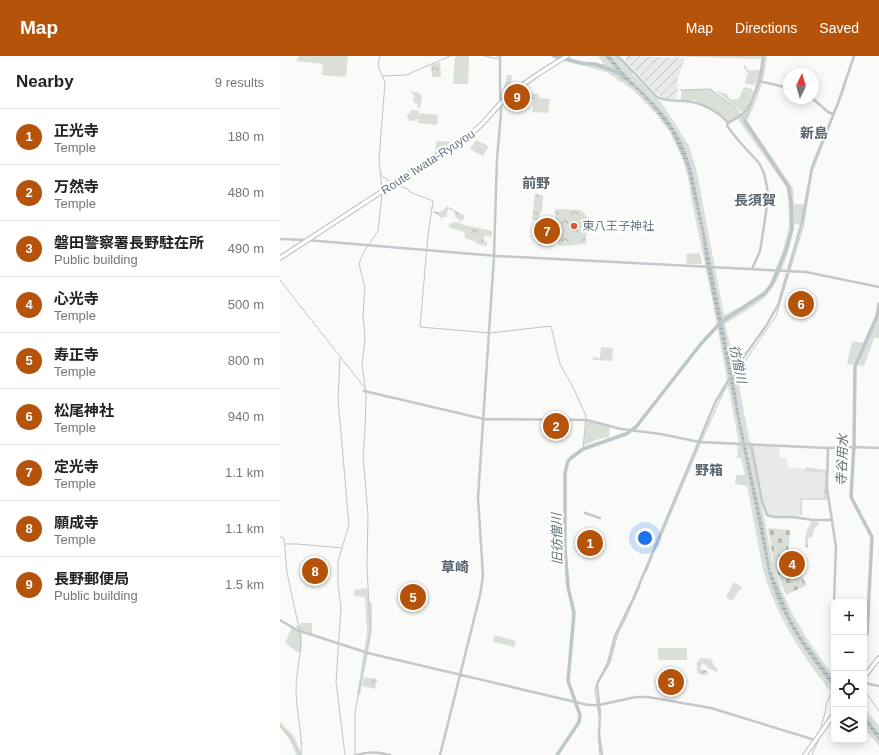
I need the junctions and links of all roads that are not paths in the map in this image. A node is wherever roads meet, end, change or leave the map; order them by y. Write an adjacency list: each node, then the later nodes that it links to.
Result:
1 (500, 56): 8 (street)
2 (567, 56): 8 (main road, Route Iwata-Ryuyou)
3 (616, 56): 11 (street)
4 (763, 56): 6 (street)
5 (854, 56): 10 (street)
6 (759, 81): 7 (street); 11 (street)
7 (783, 87)
8 (501, 103): 13 (main road, Route Iwata-Ryuyou); 14 (street)
9 (819, 104): 10 (street)
10 (833, 114): 17 (street)
11 (728, 123): 16 (street)
12 (280, 239): 13 (street)
13 (306, 240): 14 (street); 15 (main road, Route Iwata-Ryuyou)
14 (494, 256): 16 (street); 20 (street)
15 (280, 258)
16 (752, 269): 17 (street)
17 (787, 271): 18 (street); 21 (street)
18 (879, 287)
19 (365, 391): 20 (street)
20 (484, 419): 21 (street); 32 (street)
21 (699, 442): 22 (street); 35 (street)
22 (750, 444): 23 (street); 27 (street)
23 (828, 448): 24 (street); 27 (street)
24 (879, 448)
25 (585, 513): 26 (street)
26 (600, 518)
27 (831, 520): 28 (street)
28 (834, 599)
29 (280, 620): 32 (street)
30 (879, 658): 31 (main road)
31 (867, 673)
32 (460, 674): 35 (street); 40 (street)
33 (867, 683): 34 (street)
34 (879, 686)
35 (599, 706): 37 (street); 41 (street)
36 (831, 718): 37 (main road)
37 (815, 740): 42 (main road)
38 (356, 755): 39 (street)
39 (390, 755)
40 (440, 755)
41 (602, 755)
42 (805, 755)

